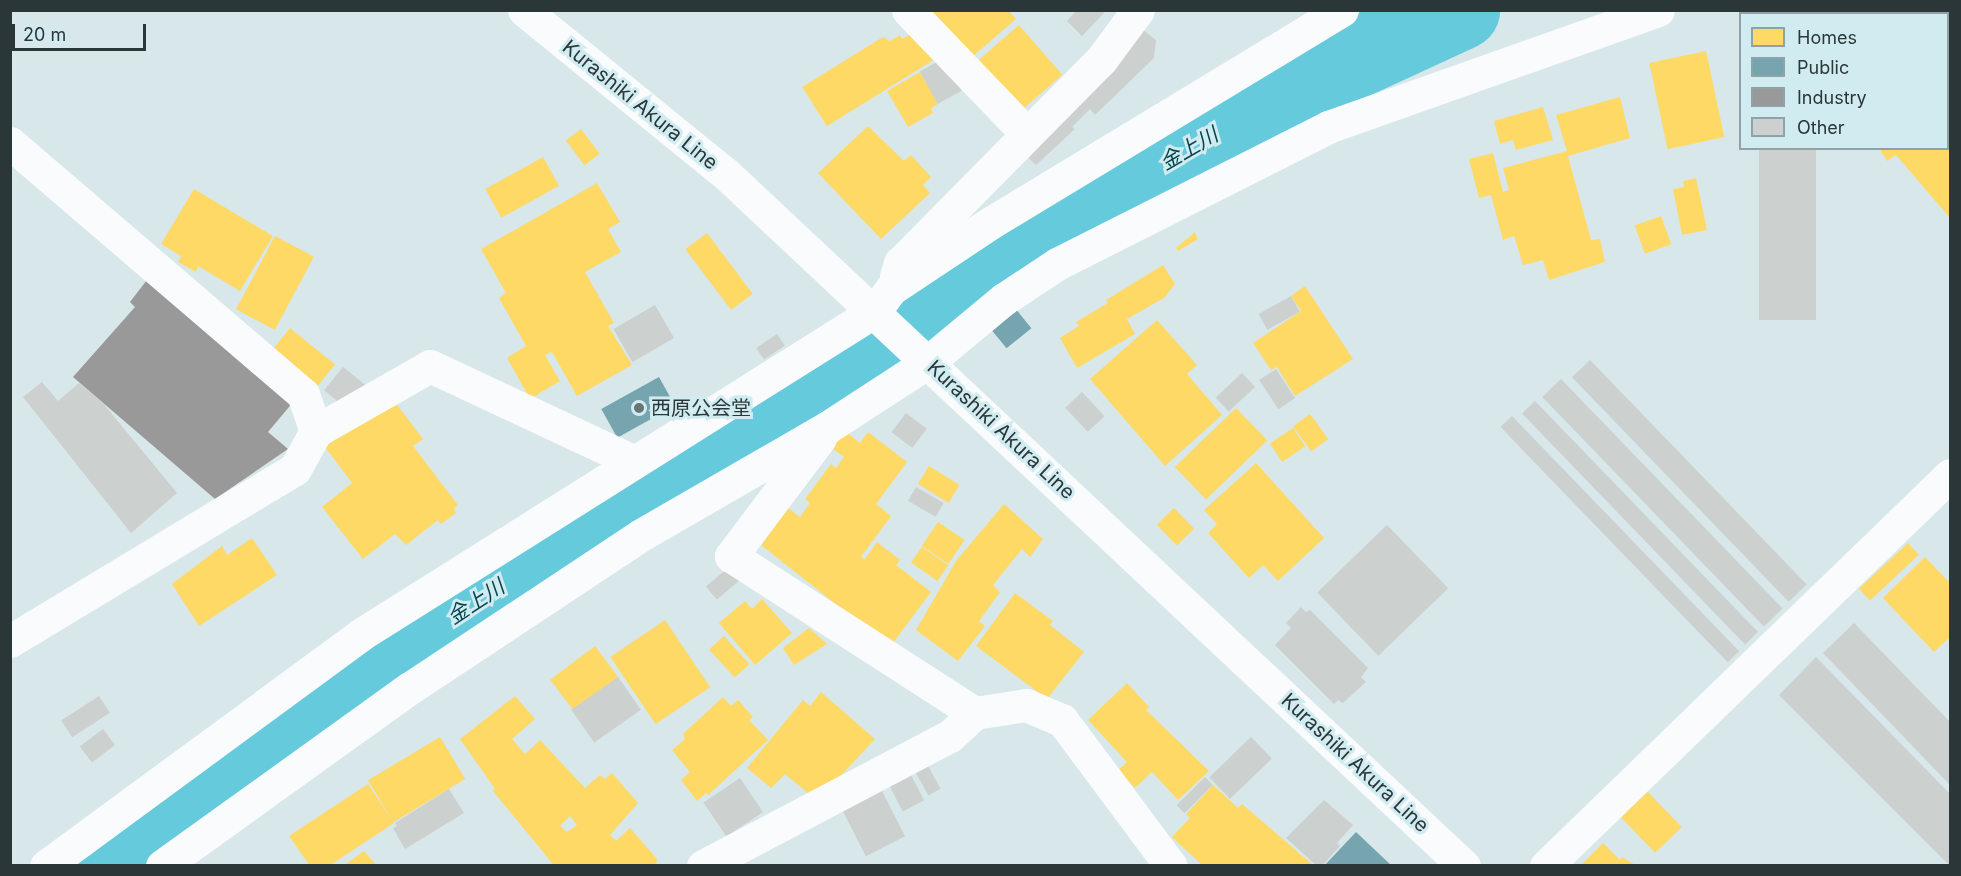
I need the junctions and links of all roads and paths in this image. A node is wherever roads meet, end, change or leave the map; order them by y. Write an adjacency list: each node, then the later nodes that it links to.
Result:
1 (524, 10): 8 (street, Kurashiki Akura Line)
2 (908, 10): 6 (street)
3 (1138, 10): 6 (street)
4 (1342, 10): 8 (street)
5 (1658, 10): 9 (street)
6 (1027, 134): 8 (street)
7 (10, 143): 11 (street)
8 (883, 300): 9 (street, Kurashiki Akura Line); 12 (street)
9 (928, 362): 10 (street); 20 (street, Kurashiki Akura Line)
10 (828, 427): 15 (street); 17 (street)
11 (316, 431): 12 (street); 14 (street)
12 (635, 462): 16 (street)
13 (1950, 475): 21 (street)
14 (10, 641)
15 (975, 713): 18 (street); 19 (street)
16 (46, 866)
17 (162, 866)
18 (703, 866)
19 (1171, 866)
20 (1464, 866)
21 (1546, 866)

